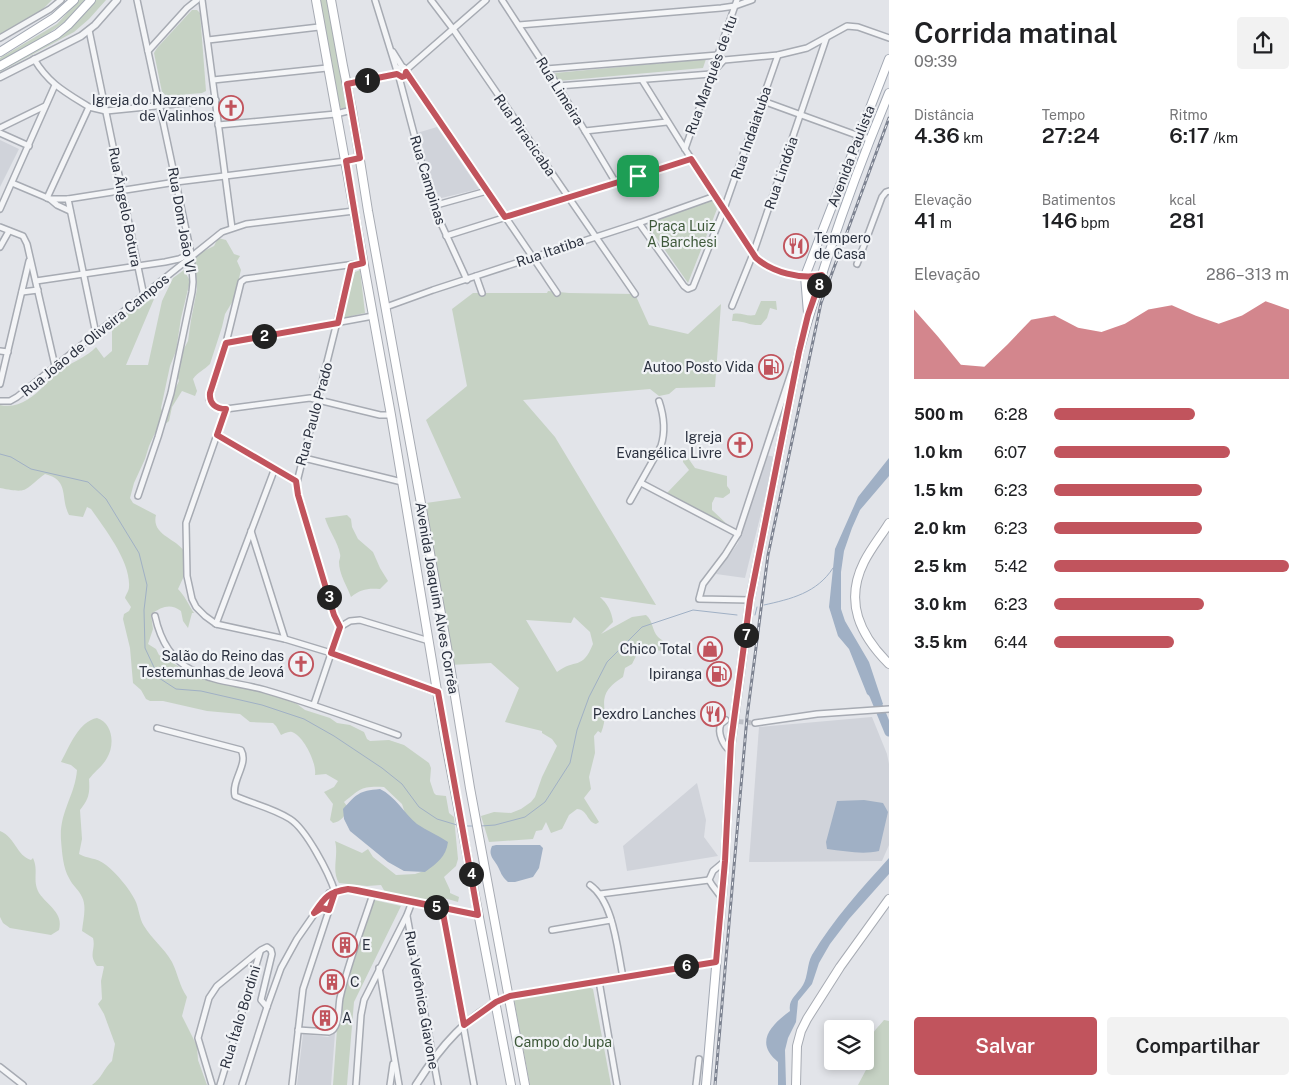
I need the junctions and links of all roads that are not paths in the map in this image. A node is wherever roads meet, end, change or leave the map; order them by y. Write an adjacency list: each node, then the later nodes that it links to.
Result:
1 (61, 0): 20 (street)
2 (74, 0): 26 (main road)
3 (91, 0): 32 (main road)
4 (117, 0): 19 (street)
5 (137, 0): 25 (street, Rua Dom João VI)
6 (197, 0): 25 (street)
7 (202, 0): 23 (street)
8 (316, 0): 17 (main road, Avenida Joaquim Alves Corrêa)
9 (331, 0): 41 (main road, Avenida Joaquim Alves Corrêa)
10 (375, 0): 24 (street, Rua Campinas)
11 (431, 0): 18 (street, Rua Piracicaba)
12 (486, 0): 18 (street)
13 (502, 0): 16 (street, Rua Limeira)
14 (752, 0): 15 (street)
15 (736, 3): 16 (street); 27 (street, Rua Marquês de Itu)
16 (519, 25): 35 (street, Rua Limeira)
17 (319, 27): 23 (street); 33 (main road, Avenida Joaquim Alves Corrêa)
18 (453, 29): 34 (street); 74 (street, Rua Piracicaba)
19 (89, 30): 29 (street); 51 (street, Rua Ângelo Botura)
20 (0, 38)
21 (889, 38): 22 (street)
22 (826, 39): 28 (street); 53 (street, Rua Lindóia)
23 (208, 40): 39 (street)
24 (390, 47): 34 (street, Rua Campinas); 36 (street, Rua Campinas)
25 (148, 51): 47 (street, Rua Dom João VI)
26 (0, 52)
27 (718, 55): 31 (street); 35 (street); 37 (street, Rua Marquês de Itu)
28 (778, 56): 31 (street); 46 (street, Rua Indaiatuba)
29 (34, 59): 38 (street); 42 (street)
30 (889, 59): 59 (main road, Avenida Paulista)
31 (724, 60): 37 (street)
32 (0, 66)
33 (327, 68): 39 (street); 52 (main road, Avenida Joaquim Alves Corrêa)
34 (405, 70): 36 (street); 36 (street); 72 (street, Rua Campinas)
35 (546, 70): 43 (street, Rua Limeira)
36 (398, 74): 41 (street); 77 (street, Rua Campinas)
37 (711, 74): 40 (street); 62 (street, Rua Marquês de Itu)
38 (0, 77)
39 (214, 80): 45 (street)
40 (642, 80): 43 (street); 54 (street)
41 (347, 84): 50 (main road, Avenida Joaquim Alves Corrêa)
42 (55, 85): 48 (street); 49 (street)
43 (558, 86): 57 (street, Rua Limeira)
44 (889, 93): 60 (main road, Avenida Paulista)
45 (216, 100): 47 (street); 55 (street)
46 (763, 101): 53 (street); 78 (street, Rua Indaiatuba)
47 (160, 105): 51 (street); 67 (street, Rua Dom João VI)
48 (46, 106): 56 (street); 61 (street)
49 (89, 107): 51 (street); 76 (street)
50 (352, 110): 52 (street); 63 (main road, Avenida Joaquim Alves Corrêa)
51 (106, 112): 70 (street, Rua Ângelo Botura)
52 (336, 114): 55 (street); 65 (main road, Avenida Joaquim Alves Corrêa)
53 (801, 114): 59 (street); 90 (street, Rua Lindóia)
54 (667, 122): 57 (street); 62 (street)
55 (218, 125): 66 (street)
56 (0, 128)
57 (585, 131): 68 (street, Rua Limeira)
58 (0, 133): 61 (street)
59 (859, 136): 60 (street); 101 (main road, Avenida Paulista)
60 (870, 138): 99 (main road, Avenida Paulista)
61 (29, 146): 69 (street)
62 (685, 149): 64 (street)
63 (360, 158): 65 (street); 111 (main road, Avenida Joaquim Alves Corrêa)
64 (691, 159): 68 (street); 73 (street)
65 (346, 161): 66 (street); 81 (main road, Avenida Joaquim Alves Corrêa)
66 (225, 176): 67 (street); 85 (street)
67 (176, 182): 70 (street); 91 (street, Rua Dom João VI)
68 (616, 182): 74 (street)
69 (12, 184): 76 (street); 79 (street)
70 (121, 189): 75 (street); 96 (street, Rua Ângelo Botura)
71 (888, 190): 95 (street)
72 (487, 191): 77 (street); 82 (street, Rua Campinas)
73 (715, 196): 78 (street); 83 (street, Rua Itatiba)
74 (568, 197): 82 (street); 88 (street, Rua Piracicaba)
75 (68, 198): 76 (street); 80 (street)
76 (48, 199): 80 (street)
77 (433, 206): 87 (street, Rua Campinas)
78 (724, 209): 83 (street, Rua Indaiatuba); 90 (street)
79 (0, 210)
80 (70, 211): 98 (street)
81 (354, 211): 85 (street, Rua João de Oliveira Campos); 94 (main road, Avenida Joaquim Alves Corrêa)
82 (505, 217): 87 (street); 92 (street, Rua Campinas)
83 (639, 222): 88 (street, Rua Itatiba)
84 (0, 227): 86 (street)
85 (232, 228): 91 (street, Rua João de Oliveira Campos)
86 (9, 231): 89 (street); 93 (street)
87 (446, 236): 102 (street, Rua Campinas)
88 (595, 236): 92 (street, Rua Itatiba); 108 (street, Rua Piracicaba)
89 (0, 247)
90 (753, 254): 101 (street); 110 (street, Rua Lindóia)
91 (191, 255): 96 (street); 109 (street, Rua João de Oliveira Campos); 133 (street, Rua Dom João VI)
92 (533, 257): 100 (street, Rua Itatiba); 107 (street, Rua Campinas)
93 (30, 258): 103 (street); 105 (street)
94 (363, 263): 97 (street); 113 (main road, Avenida Joaquim Alves Corrêa)
95 (857, 264)
96 (137, 266): 98 (street); 109 (street, Rua Ângelo Botura)
97 (351, 266): 114 (street, Rua Paulo Prado); 116 (street)
98 (84, 273): 103 (street); 115 (street)
99 (822, 275): 101 (street); 112 (main road, Avenida Paulista)
100 (476, 276): 102 (street, Rua Itatiba); 106 (street)
101 (805, 276): 112 (main road, Avenida Paulista)
102 (466, 280): 111 (street, Rua Itatiba)
103 (36, 281): 104 (street)
104 (38, 290): 105 (street); 120 (street)
105 (22, 292): 118 (street)
106 (482, 293)
107 (557, 293)
108 (635, 294)
109 (144, 296): 115 (street, Rua João de Oliveira Campos)
110 (732, 306)
111 (386, 307): 153 (main road, Avenida Joaquim Alves Corrêa)
112 (808, 315): 119 (main road)
113 (373, 316): 114 (street); 126 (main road, Avenida Joaquim Alves Corrêa)
114 (338, 323): 116 (street); 122 (street, Rua Paulo Prado)
115 (96, 334): 120 (street, Rua João de Oliveira Campos)
116 (226, 343): 125 (street)
117 (0, 351): 118 (street)
118 (8, 352): 121 (street)
119 (799, 352): 137 (street); 138 (main road)
120 (56, 366): 123 (street, Rua João de Oliveira Campos)
121 (0, 384)
122 (318, 400): 125 (street); 126 (street); 128 (street, Rua Paulo Prado)
123 (0, 401)
124 (659, 401): 132 (street)
125 (226, 409): 127 (street)
126 (391, 415): 131 (main road, Avenida Joaquim Alves Corrêa)
127 (217, 435): 129 (street); 140 (street)
128 (304, 458): 130 (street, Rua Paulo Prado); 131 (street)
129 (274, 468): 130 (street); 136 (street)
130 (296, 481): 141 (street, Rua Paulo Prado)
131 (402, 482): 143 (main road, Avenida Joaquim Alves Corrêa)
132 (641, 484): 134 (street); 137 (street)
133 (138, 496)
134 (630, 501)
135 (888, 525): 145 (main road)
136 (251, 530): 140 (street); 142 (street)
137 (738, 534): 138 (street)
138 (750, 600): 155 (main road)
139 (155, 616): 147 (street)
140 (216, 624): 142 (street)
141 (340, 627): 143 (street); 144 (street)
142 (285, 639): 144 (street)
143 (428, 642): 146 (main road, Avenida Joaquim Alves Corrêa)
144 (331, 653): 146 (street); 147 (street)
145 (889, 664)
146 (438, 692): 154 (main road, Avenida Joaquim Alves Corrêa)
147 (314, 704): 152 (street)
148 (888, 709): 150 (street)
149 (726, 720): 155 (street)
150 (755, 723)
151 (157, 728): 163 (street)
152 (398, 735)
153 (460, 735): 154 (main road); 156 (main road, Avenida Joaquim Alves Corrêa)
154 (445, 739): 157 (main road, Avenida Joaquim Alves Corrêa)
155 (730, 751): 160 (main road)
156 (471, 798): 157 (main road); 158 (main road, Avenida Joaquim Alves Corrêa)
157 (457, 801): 159 (main road, Avenida Joaquim Alves Corrêa)
158 (473, 807): 159 (main road); 181 (main road, Avenida Joaquim Alves Corrêa)
159 (458, 810): 173 (main road, Avenida Joaquim Alves Corrêa)
160 (725, 861): 161 (street); 166 (main road)
161 (710, 880): 165 (street); 166 (street)
162 (590, 885): 165 (street)
163 (335, 892): 164 (street); 170 (street); 171 (street)
164 (372, 894): 168 (street); 185 (street)
165 (600, 894): 174 (street)
166 (722, 898): 177 (main road)
167 (889, 899): 206 (main road)
168 (412, 902): 169 (street); 172 (street)
169 (442, 908): 173 (street); 184 (street)
170 (329, 910): 171 (street); 185 (street)
171 (314, 913): 183 (street)
172 (406, 915): 178 (street); 188 (street, Rua Verônica Giavone)
173 (478, 915): 182 (main road, Avenida Joaquim Alves Corrêa)
174 (611, 920): 175 (street); 179 (street)
175 (552, 930)
176 (261, 950): 183 (street); 191 (street); 192 (street, Rua Ítalo Bordini)
177 (716, 962): 179 (street); 205 (main road)
178 (379, 968): 186 (street); 195 (street)
179 (622, 977): 180 (street)
180 (599, 981): 181 (street); 203 (street)
181 (510, 996): 182 (street); 202 (main road, Avenida Joaquim Alves Corrêa)
182 (496, 1002): 184 (street); 201 (main road, Avenida Joaquim Alves Corrêa)
183 (267, 1007): 193 (street)
184 (464, 1025): 188 (street); 200 (street)
185 (298, 1030): 194 (street)
186 (394, 1059): 196 (street); 197 (street)
187 (699, 1059): 204 (street)
188 (433, 1060): 198 (street); 199 (street, Rua Verônica Giavone)
189 (0, 1068): 190 (street)
190 (23, 1085)
191 (212, 1085)
192 (220, 1085)
193 (242, 1085)
194 (292, 1085)
195 (356, 1085)
196 (390, 1085)
197 (399, 1085)
198 (416, 1085)
199 (438, 1085)
200 (474, 1085)
201 (511, 1085)
202 (525, 1085)
203 (617, 1085)
204 (696, 1085)
205 (706, 1085)
206 (796, 1085)

